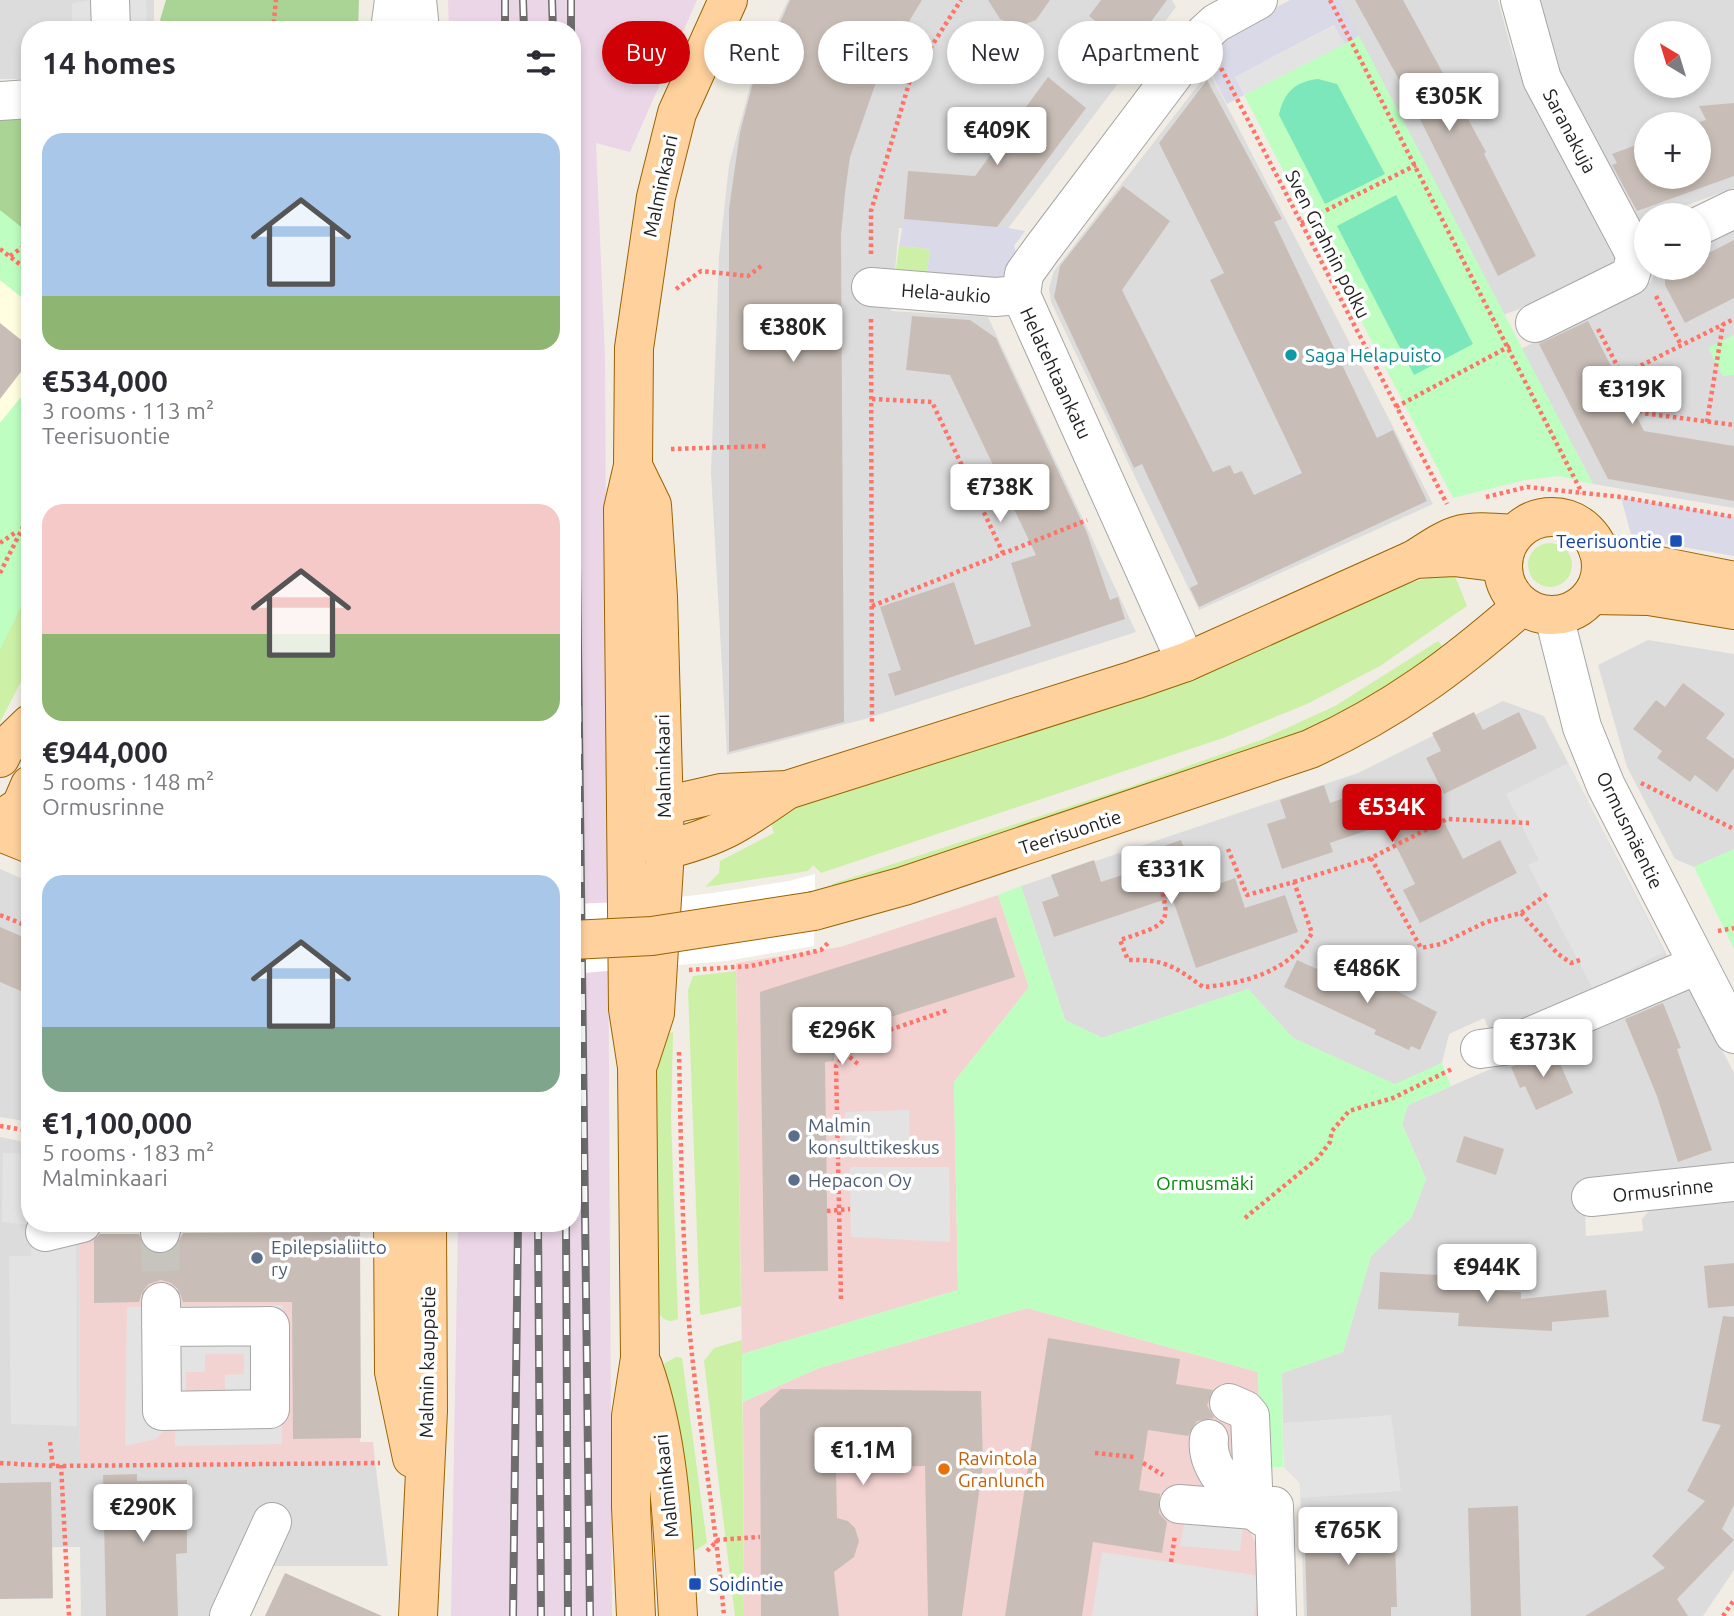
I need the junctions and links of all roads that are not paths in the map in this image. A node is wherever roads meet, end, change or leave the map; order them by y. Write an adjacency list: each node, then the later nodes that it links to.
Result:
1 (110, 0): 7 (street)
2 (394, 0): 8 (street)
3 (417, 0): 9 (street)
4 (727, 0): 19 (main road, Malminkaari)
5 (1520, 0): 14 (street, Saranakuja)
6 (1230, 12): 17 (street, Helatehtaankatu)
7 (111, 21)
8 (391, 21)
9 (419, 21)
10 (21, 100): 11 (street)
11 (0, 101)
12 (1734, 209): 13 (street)
13 (1711, 220)
14 (1634, 253)
15 (1634, 264): 18 (street)
16 (871, 287): 17 (street, Hela-aukio)
17 (1021, 295): 26 (street, Helatehtaankatu)
18 (1522, 335)
19 (633, 466): 30 (main road, Malminkaari); 33 (main road, Malminkaari)
20 (1508, 549): 21 (main road); 25 (main road); 26 (main road)
21 (1598, 550): 22 (main road); 23 (main road)
22 (1734, 581)
23 (1592, 595): 24 (main road); 25 (main road)
24 (1734, 610)
25 (1538, 611): 35 (main road, Teerisuontie, bridge); 36 (street, Ormusmäentie)
26 (1186, 662): 29 (main road)
27 (21, 733): 28 (main road)
28 (0, 758)
29 (786, 790): 30 (main road); 34 (main road)
30 (664, 806): 33 (main road); 34 (main road, Malminkaari)
31 (13, 808): 32 (main road)
32 (21, 825)
33 (627, 828): 34 (main road); 39 (main road, Malminkaari)
34 (665, 850): 39 (main road, Malminkaari)
35 (581, 940)
36 (1697, 965): 37 (street, Ormusmäentie); 38 (street)
37 (1734, 1034)
38 (1480, 1049)
39 (637, 1067): 44 (main road, Malminkaari)
40 (1734, 1182): 41 (street, Ormusrinne)
41 (1591, 1197)
42 (393, 1232): 47 (main road, Malmin kauppatie)
43 (427, 1232): 47 (main road, Malmin kauppatie)
44 (640, 1358): 55 (main road, Malminkaari); 56 (main road, Malminkaari)
45 (1229, 1403): 48 (street)
46 (1209, 1439): 48 (street)
47 (421, 1501): 54 (main road, Malmin kauppatie)
48 (1268, 1514): 49 (street); 57 (street)
49 (1177, 1520)
50 (272, 1521): 52 (street)
51 (270, 1576): 53 (street)
52 (229, 1616)
53 (251, 1616)
54 (418, 1616)
55 (636, 1616)
56 (678, 1616)
57 (1278, 1616)

